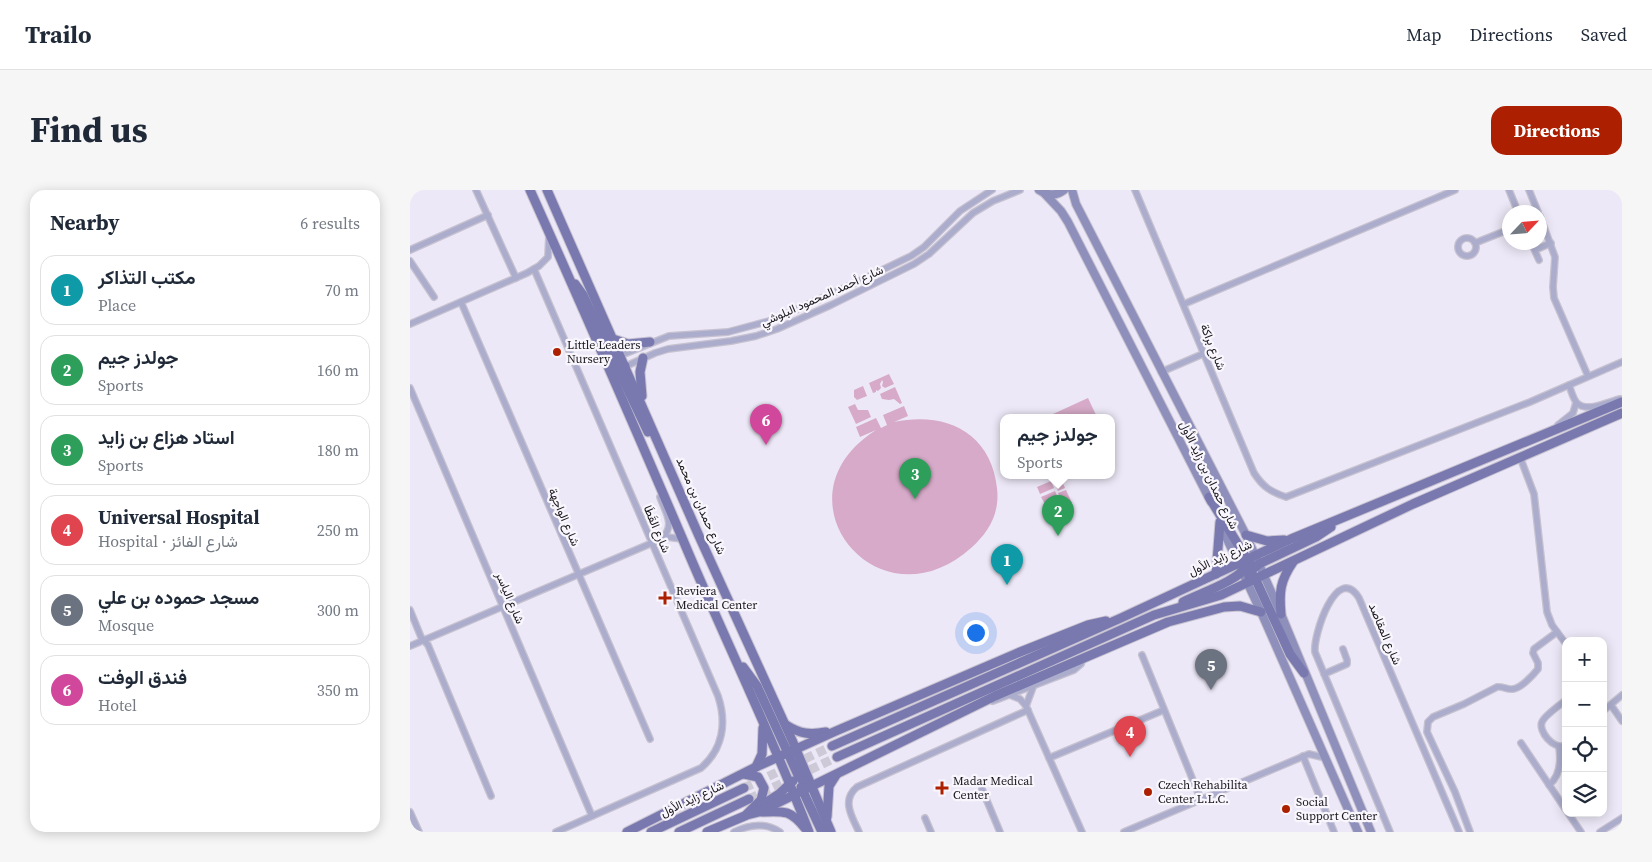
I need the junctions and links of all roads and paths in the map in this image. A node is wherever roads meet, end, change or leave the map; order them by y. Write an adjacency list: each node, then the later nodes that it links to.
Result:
1 (476, 190): 15 (street)
2 (530, 190): 16 (main road, شارع حمدان بن محمد)
3 (547, 190): 32 (main road, شارع حمدان بن محمد)
4 (992, 190): 33 (street, شارع أحمد المحمود البلوشي)
5 (1020, 190): 35 (street, شارع أحمد المحمود البلوشي)
6 (1064, 190): 12 (main road)
7 (1072, 190): 39 (main road, شارع حمدان بن زايد الأول)
8 (1136, 190): 30 (street, شارع براكة)
9 (1455, 190): 30 (street)
10 (1509, 190): 13 (street)
11 (1529, 190): 14 (street)
12 (1042, 192): 51 (main road, شارع حمدان بن زايد الأول)
13 (1515, 205)
14 (1535, 205)
15 (488, 216): 22 (street); 27 (street)
16 (549, 232): 26 (street); 36 (main road, شارع حمدان بن محمد)
17 (1502, 232): 19 (street)
18 (1547, 234): 20 (street)
19 (1475, 243)
20 (1551, 243): 21 (street); 40 (street)
21 (1547, 245)
22 (410, 250)
23 (1535, 250): 24 (street)
24 (1539, 260)
25 (410, 261): 28 (street)
26 (534, 269): 27 (street); 58 (street, شارع القَطَا)
27 (516, 278): 29 (street)
28 (434, 297)
29 (461, 302): 31 (street); 62 (street, شارع الواجهة)
30 (1184, 304): 34 (street, شارع براكة)
31 (410, 324)
32 (613, 339): 33 (main road); 36 (main road, شارع حمدان بن محمد)
33 (650, 342): 36 (street, شارع أحمد المحمود البلوشي)
34 (1205, 353): 39 (street); 41 (street, شارع براكة)
35 (643, 358): 38 (street, شارع أحمد المحمود البلوشي); 45 (main road)
36 (613, 359): 38 (main road, شارع حمدان بن محمد); 38 (main road, شارع حمدان بن محمد)
37 (1622, 362): 40 (street)
38 (618, 369): 45 (main road, شارع حمدان بن محمد); 48 (main road); 50 (main road, شارع حمدان بن محمد)
39 (1161, 372): 54 (main road, شارع حمدان بن زايد الأول)
40 (1588, 376): 41 (street)
41 (1569, 385): 44 (street)
42 (410, 388): 64 (street, شارع الياسر)
43 (1622, 401): 44 (street); 47 (main road, شارع زايد الأول)
44 (1576, 403): 47 (street)
45 (643, 406): 48 (main road, شارع حمدان بن محمد)
46 (1622, 413): 49 (main road, شارع زايد الأول)
47 (1534, 439): 52 (main road, شارع زايد الأول)
48 (660, 444): 92 (main road, شارع حمدان بن محمد)
49 (1520, 457): 59 (main road, شارع زايد الأول); 71 (street)
50 (659, 482): 55 (main road, شارع حمدان بن محمد); 57 (street)
51 (1208, 497): 53 (main road, شارع حمدان بن زايد الأول); 60 (main road)
52 (1342, 519): 56 (main road, شارع زايد الأول); 60 (main road)
53 (1220, 522): 60 (main road, شارع حمدان بن زايد الأول); 61 (main road)
54 (1246, 535): 56 (main road); 60 (main road, شارع حمدان بن زايد الأول)
55 (682, 539): 57 (street); 78 (main road, شارع حمدان بن محمد)
56 (1291, 539): 60 (main road, شارع زايد الأول)
57 (660, 540): 58 (street)
58 (652, 542): 62 (street); 122 (street, شارع القَطَا)
59 (1293, 561): 60 (main road, شارع زايد الأول); 67 (main road)
60 (1251, 568): 61 (main road, شارع زايد الأول); 63 (main road, شارع زايد الأول); 66 (main road, شارع حمدان بن زايد الأول); 67 (main road, شارع حمدان بن زايد الأول); 68 (main road); 79 (main road)
61 (1216, 574): 69 (main road, شارع زايد الأول)
62 (578, 575): 64 (street); 95 (street, شارع الواجهة)
63 (1221, 595): 68 (main road, شارع زايد الأول); 70 (main road)
64 (503, 607): 73 (street); 122 (street, شارع الياسر)
65 (410, 610): 73 (street)
66 (1262, 612): 70 (main road); 94 (main road, شارع حمدان بن زايد الأول)
67 (1281, 614): 79 (main road, شارع حمدان بن زايد الأول)
68 (1154, 615): 103 (main road, شارع زايد الأول)
69 (1122, 618): 93 (main road); 97 (main road, شارع زايد الأول)
70 (1168, 622): 77 (main road)
71 (1557, 632): 72 (street); 148 (street)
72 (1562, 639)
73 (424, 640): 74 (street); 115 (street)
74 (410, 646)
75 (1343, 649): 80 (street)
76 (1142, 655): 89 (street)
77 (1083, 658): 81 (street); 86 (main road)
78 (736, 660): 91 (main road, شارع حمدان بن محمد); 101 (main road)
79 (1304, 673): 145 (main road, شارع حمدان بن زايد الأول)
80 (1324, 674): 146 (street, شارع المقاصد); 147 (street, شارع المقاصد)
81 (1033, 687): 82 (street); 87 (street)
82 (1010, 695): 86 (street); 87 (street)
83 (1622, 695): 85 (street)
84 (1562, 704): 99 (street)
85 (1611, 705): 88 (street); 90 (street)
86 (972, 707): 108 (main road)
87 (1027, 708): 104 (street); 138 (street)
88 (1607, 708)
89 (1164, 710): 104 (street); 117 (street)
90 (1622, 721)
91 (763, 723): 101 (main road, شارع حمدان بن محمد); 106 (main road)
92 (785, 724): 93 (main road); 100 (main road, شارع حمدان بن محمد)
93 (836, 730): 100 (main road)
94 (1317, 738): 102 (street); 105 (main road, شارع حمدان بن زايد الأول)
95 (650, 739)
96 (1521, 743): 110 (street)
97 (832, 746)
98 (1562, 746): 99 (street)
99 (1559, 747): 110 (street)
100 (796, 749): 101 (main road); 109 (main road); 112 (main road, شارع حمدان بن محمد)
101 (782, 755): 106 (main road); 109 (main road, شارع حمدان بن محمد)
102 (1306, 755): 105 (street); 117 (street); 143 (street)
103 (837, 757)
104 (1049, 758): 141 (street)
105 (1326, 758): 144 (main road, شارع حمدان بن زايد الأول)
106 (756, 767): 107 (main road)
107 (742, 774): 121 (main road); 129 (main road)
108 (837, 774): 112 (main road); 126 (main road)
109 (795, 779): 112 (main road); 114 (main road, شارع حمدان بن محمد); 121 (main road)
110 (1549, 785): 118 (street)
111 (744, 788): 130 (main road, شارع زايد الأول)
112 (808, 788): 114 (main road); 126 (main road, شارع حمدان بن محمد); 136 (main road)
113 (982, 789): 140 (street)
114 (794, 795): 120 (main road); 135 (main road, شارع حمدان بن محمد)
115 (491, 796)
116 (749, 799): 131 (main road, شارع زايد الأول)
117 (1201, 800): 142 (street)
118 (1562, 804)
119 (410, 812): 127 (street)
120 (759, 812): 121 (main road); 135 (main road)
121 (747, 815): 132 (main road)
122 (592, 816): 128 (street, شارع القَطَا)
123 (1571, 817): 149 (street)
124 (925, 818): 139 (street)
125 (1622, 818): 150 (street)
126 (827, 822): 137 (main road, شارع حمدان بن محمد)
127 (418, 832)
128 (556, 832)
129 (627, 832)
130 (651, 832)
131 (679, 832)
132 (708, 832)
133 (734, 832): 134 (street)
134 (780, 832)
135 (809, 832)
136 (822, 832)
137 (831, 832)
138 (859, 832)
139 (931, 832)
140 (1000, 832)
141 (1082, 832)
142 (1124, 832)
143 (1334, 832)
144 (1358, 832)
145 (1371, 832)
146 (1390, 832)
147 (1459, 832)
148 (1470, 832)
149 (1581, 832)
150 (1600, 832)

